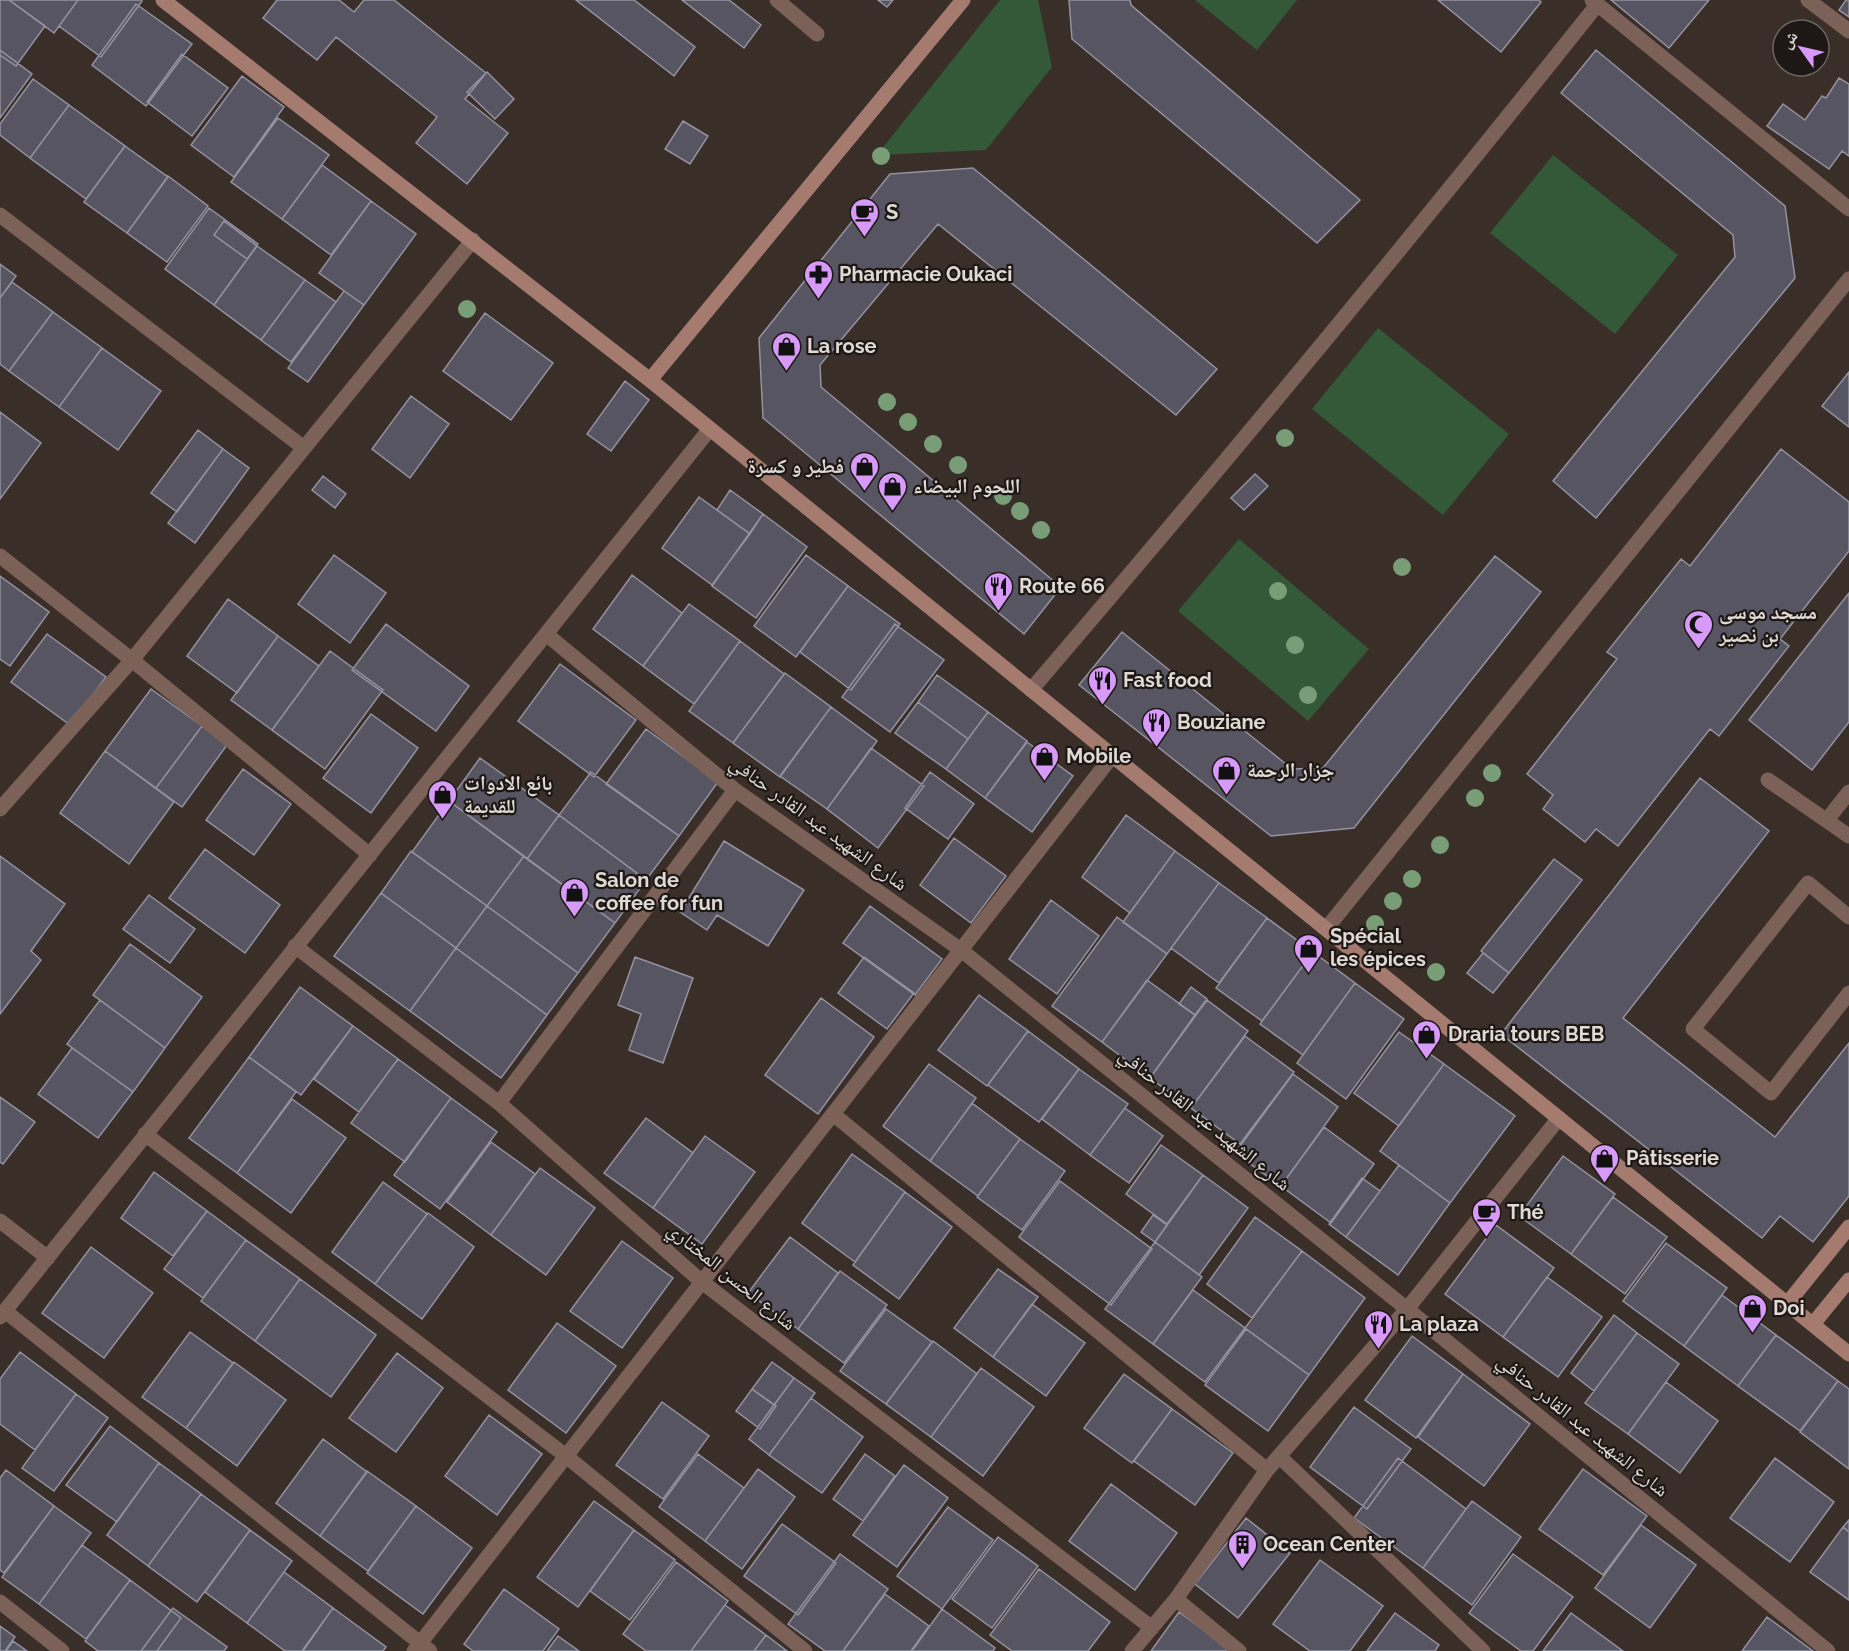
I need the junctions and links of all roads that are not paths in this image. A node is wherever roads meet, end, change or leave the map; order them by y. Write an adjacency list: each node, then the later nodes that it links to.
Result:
1 (163, 0): 6 (main road)
2 (777, 0): 8 (street)
3 (963, 0): 13 (main road)
4 (1808, 0): 7 (street)
5 (1595, 2): 9 (street); 19 (street)
6 (182, 6): 11 (main road)
7 (1849, 31)
8 (816, 34)
9 (1849, 209)
10 (0, 215): 15 (street)
11 (472, 240): 13 (main road); 15 (street)
12 (1849, 279): 29 (street)
13 (650, 380): 14 (main road)
14 (710, 429): 17 (street); 19 (main road)
15 (304, 448): 18 (street)
16 (0, 556): 18 (street)
17 (546, 634): 22 (street, شارع الشهيد عبد القادر حنافي); 27 (street)
18 (132, 660): 24 (street); 27 (street)
19 (1031, 690): 20 (main road)
20 (1113, 755): 29 (main road); 31 (street)
21 (1768, 780): 25 (street)
22 (735, 790): 31 (street, شارع الشهيد عبد القادر حنافي); 33 (street)
23 (1849, 792): 25 (street)
24 (0, 809)
25 (1827, 820): 26 (street)
26 (1849, 836)
27 (370, 855): 30 (street)
28 (1849, 917): 32 (street)
29 (1326, 929): 35 (main road)
30 (295, 946): 33 (street, شارع الحسن المختاري); 36 (street)
31 (961, 950): 34 (street); 43 (street, شارع الشهيد عبد القادر حنافي)
32 (1849, 993)
33 (499, 1103): 41 (street, شارع الحسن المختاري)
34 (833, 1114): 41 (street); 49 (street)
35 (1559, 1118): 42 (main road); 43 (street)
36 (145, 1134): 39 (street); 47 (street)
37 (0, 1221): 39 (street)
38 (1849, 1227): 42 (main road)
39 (48, 1258): 44 (street)
40 (1849, 1280): 45 (main road)
41 (702, 1282): 47 (street); 52 (street, شارع الحسن المختاري)
42 (1787, 1304): 45 (main road)
43 (1407, 1309): 48 (street); 59 (street, شارع الشهيد عبد القادر حنافي)
44 (3, 1314): 53 (street)
45 (1813, 1324): 46 (main road)
46 (1849, 1353)
47 (566, 1456): 53 (street); 55 (street)
48 (1280, 1457): 49 (street); 58 (street)
49 (1267, 1470): 50 (street)
50 (1176, 1599): 52 (street); 57 (street)
51 (0, 1602): 54 (street)
52 (1152, 1628): 56 (street)
53 (422, 1648)
54 (62, 1651)
55 (806, 1651)
56 (1132, 1651)
57 (1239, 1651)
58 (1483, 1651)
59 (1828, 1651)

